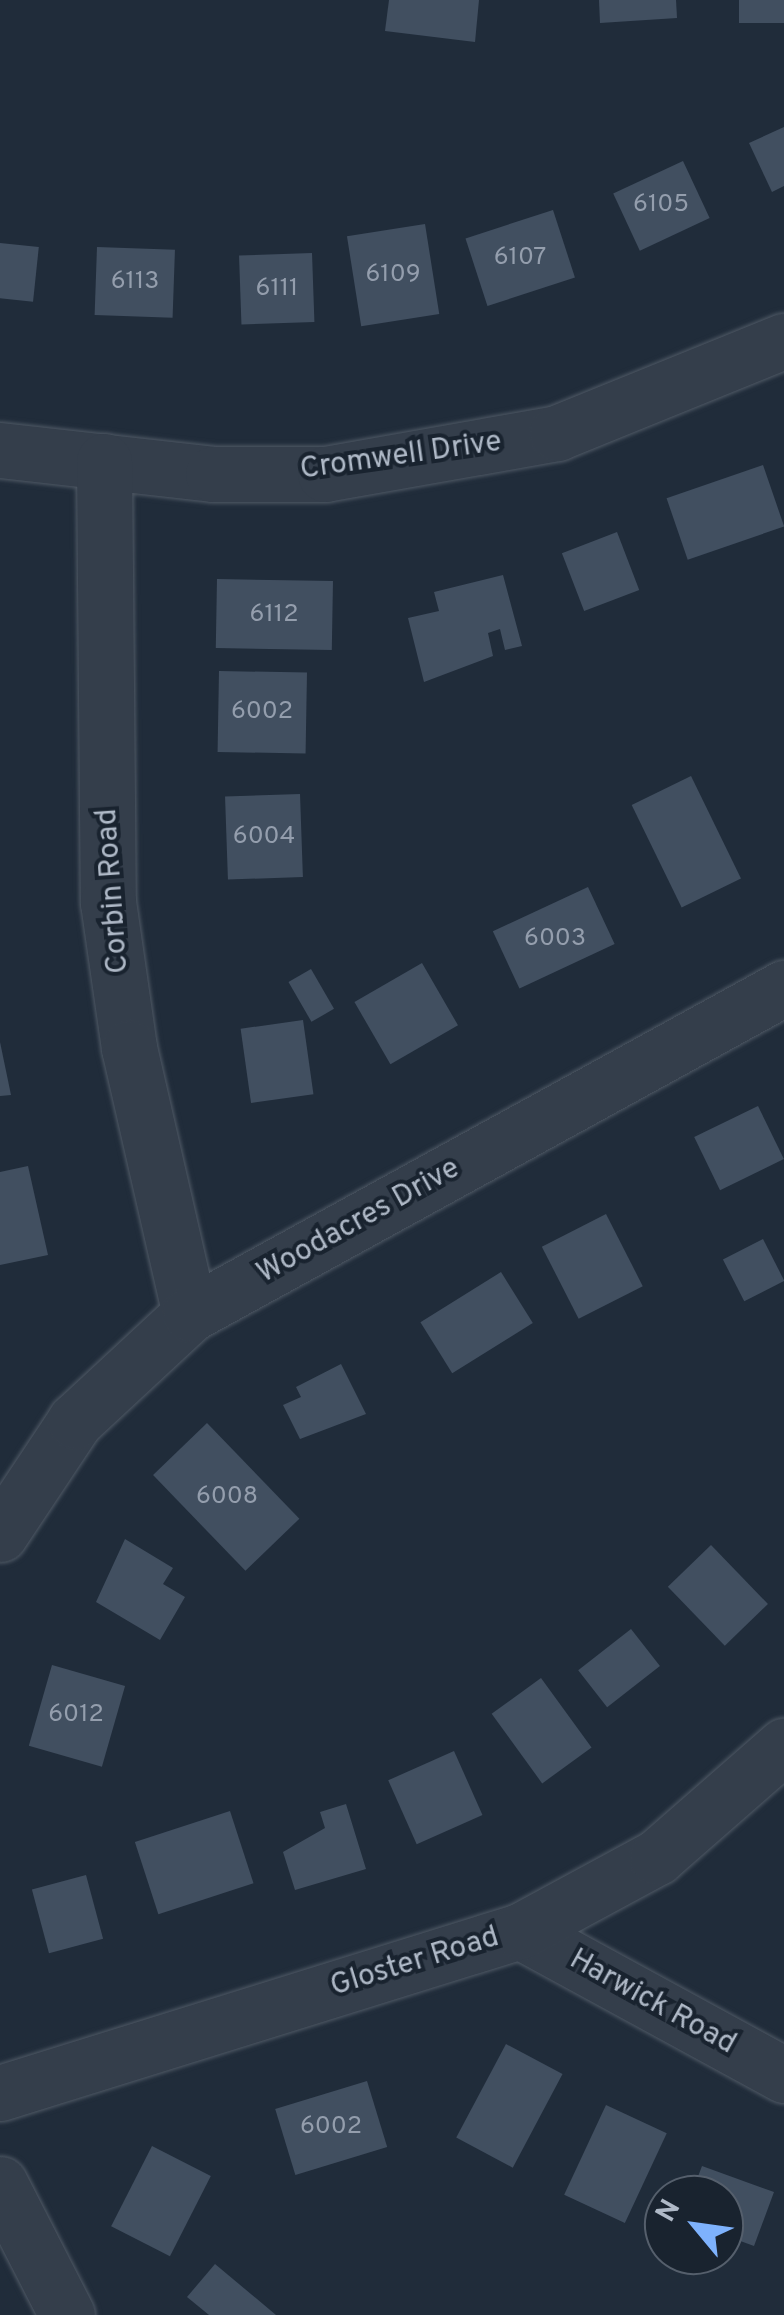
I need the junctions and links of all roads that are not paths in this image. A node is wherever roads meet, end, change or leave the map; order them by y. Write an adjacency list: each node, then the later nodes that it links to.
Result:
1 (784, 341): 3 (street, Cromwell Drive)
2 (0, 450): 3 (street, Cromwell Drive)
3 (104, 461): 5 (street, Corbin Road)
4 (784, 988): 5 (street, Woodacres Drive)
5 (190, 1314): 6 (street, Woodacres Drive)
6 (0, 1534)
7 (784, 1746): 8 (street, Gloster Road)
8 (520, 1930): 9 (street, Harwick Road); 10 (street, Gloster Road)
9 (784, 2075)
10 (0, 2093)
11 (0, 2184): 12 (street)
12 (67, 2315)

